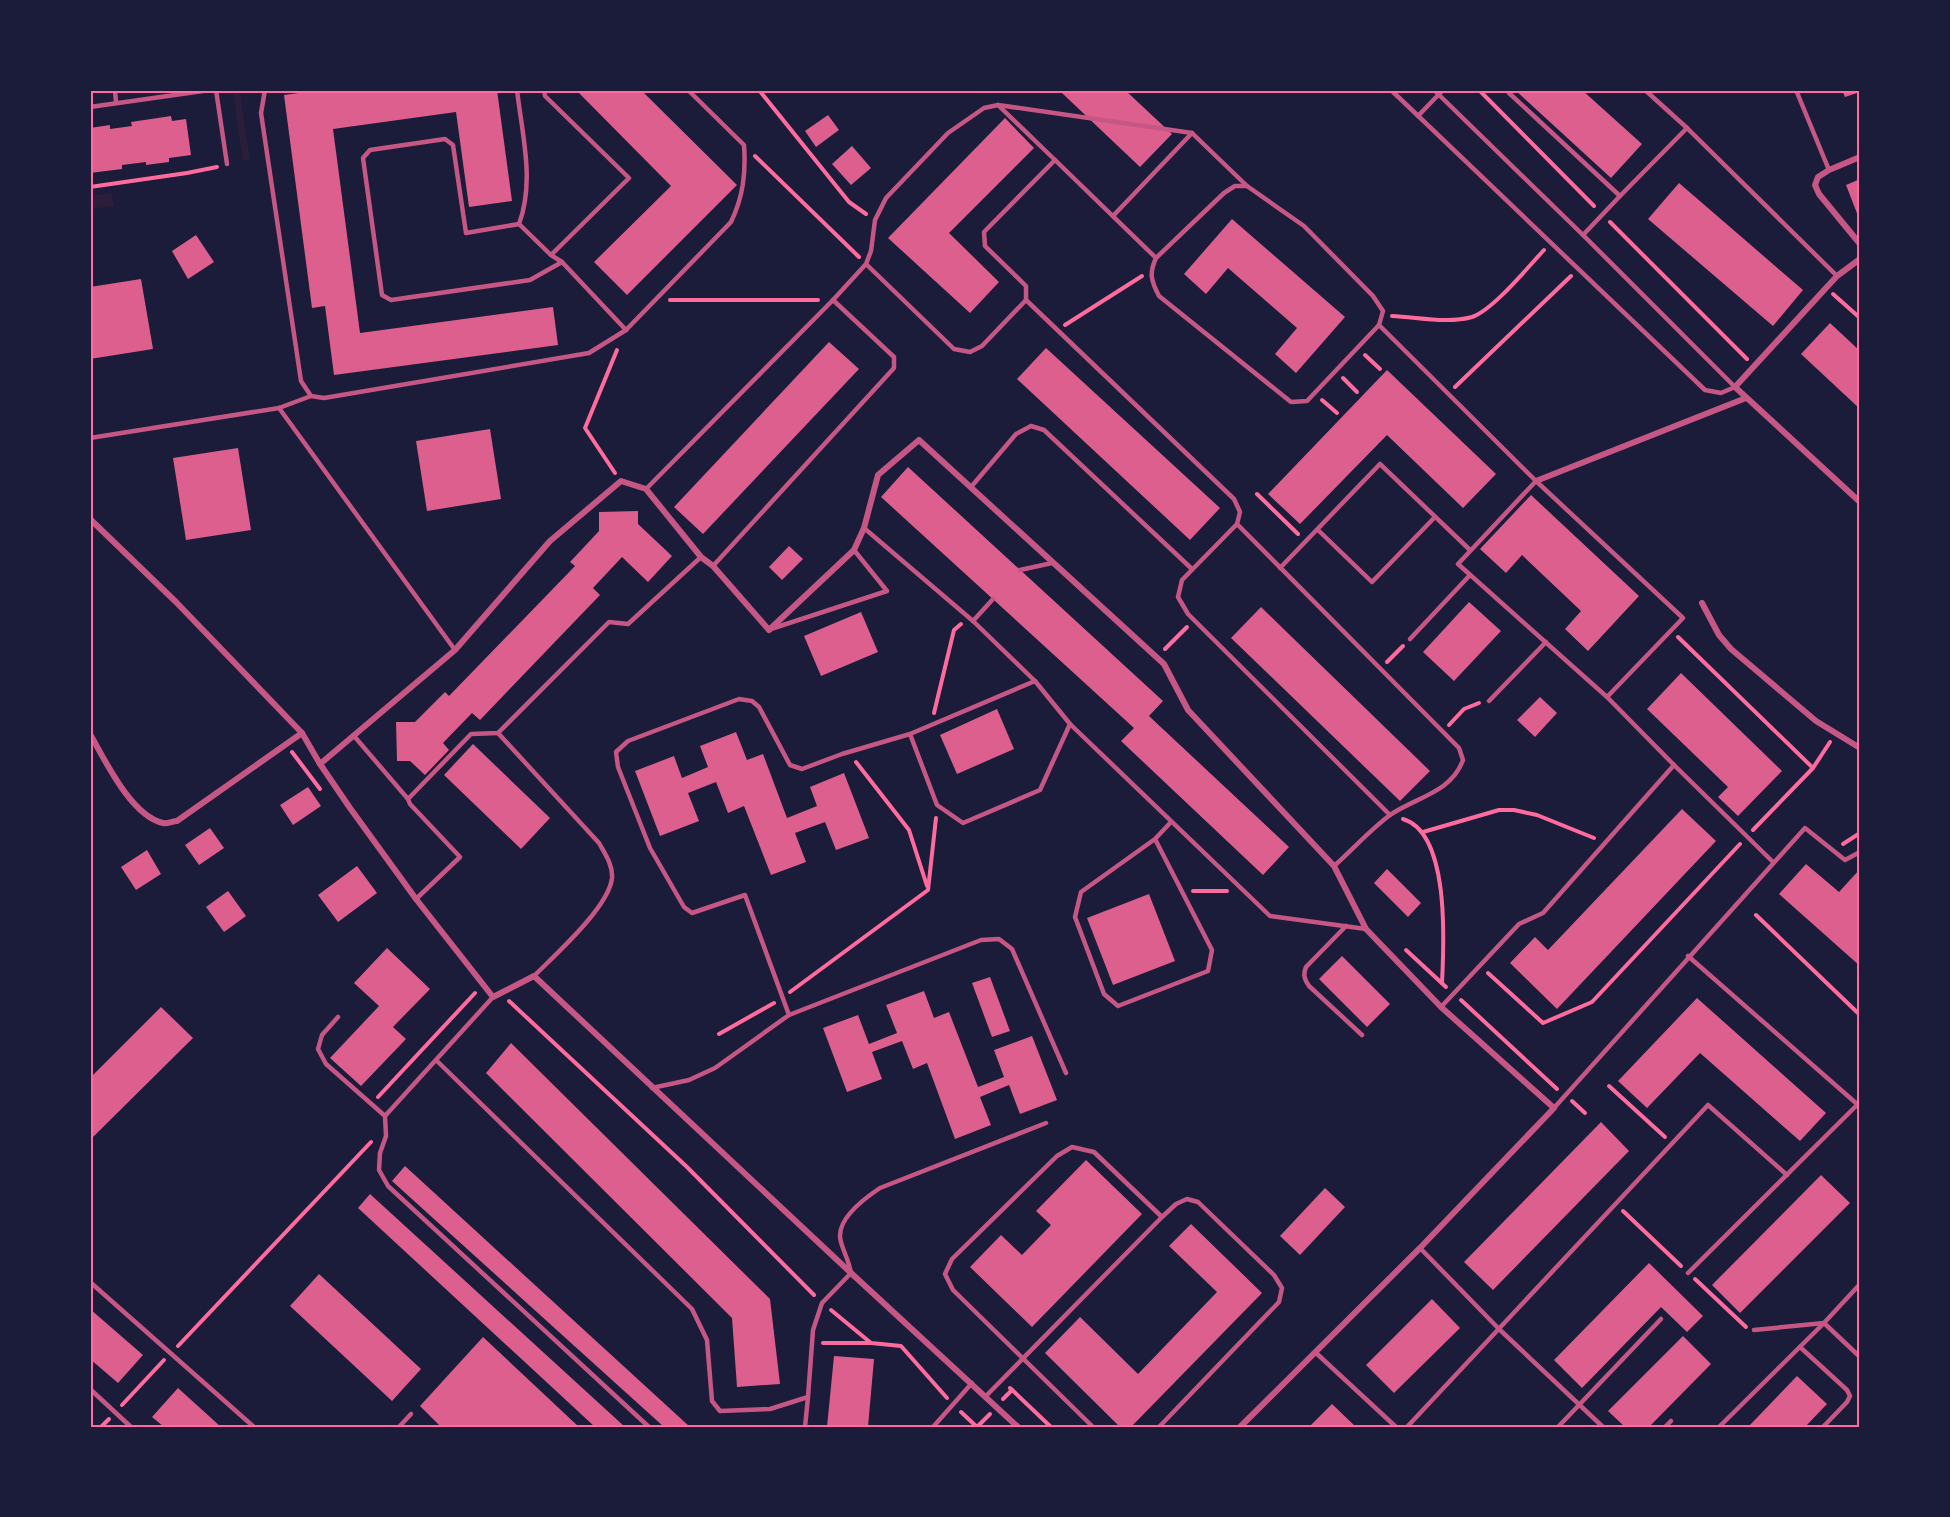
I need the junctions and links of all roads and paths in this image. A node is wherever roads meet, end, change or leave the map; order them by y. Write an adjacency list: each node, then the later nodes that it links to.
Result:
1 (115, 90): 17 (lane)
2 (210, 90): 17 (lane)
3 (216, 90): 26 (lane)
4 (265, 90): 63 (lane)
5 (517, 90): 34 (lane)
6 (544, 90): 38 (lane)
7 (688, 90): 23 (lane)
8 (759, 90): 33 (path)
9 (1390, 90): 20 (lane)
10 (1434, 90): 16 (lane)
11 (1443, 90): 16 (lane)
12 (1479, 90): 31 (path)
13 (1645, 90): 21 (lane)
14 (1796, 90): 27 (lane)
15 (1509, 93): 30 (lane)
16 (1438, 95): 20 (lane); 35 (lane)
17 (116, 103): 19 (lane)
18 (998, 105): 22 (lane); 25 (lane); 33 (lane)
19 (90, 107)
20 (1418, 116): 36 (lane)
21 (1686, 128): 30 (lane); 45 (lane)
22 (1192, 133): 28 (lane); 32 (lane)
23 (744, 145): 42 (path); 47 (lane)
24 (1860, 157): 27 (street)
25 (1055, 160): 32 (lane); 49 (lane)
26 (226, 164): 29 (path)
27 (1829, 170): 37 (street)
28 (1247, 186): 39 (lane); 50 (lane)
29 (90, 187)
30 (1620, 196): 31 (lane)
31 (1603, 215): 35 (lane); 56 (path)
32 (1113, 216): 39 (lane)
33 (875, 220): 42 (lane)
34 (519, 224): 38 (lane); 41 (lane)
35 (1583, 235): 59 (lane)
36 (1551, 243): 43 (lane); 50 (path)
37 (1860, 244)
38 (551, 255): 41 (lane)
39 (1156, 258): 44 (lane)
40 (1860, 259): 45 (street)
41 (562, 262): 53 (lane)
42 (866, 264): 48 (lane); 49 (lane)
43 (1578, 269): 59 (lane); 62 (path)
44 (1150, 271): 54 (path); 61 (lane)
45 (1837, 276): 46 (street)
46 (1826, 288): 51 (path); 56 (street)
47 (654, 300): 48 (path); 53 (lane)
48 (833, 300): 71 (lane); 84 (lane)
49 (1026, 300): 54 (lane)
50 (1382, 315): 52 (lane)
51 (1860, 318)
52 (1379, 325): 55 (lane); 62 (lane)
53 (626, 330): 63 (lane); 68 (path)
54 (1057, 330): 76 (lane)
55 (1358, 348): 57 (path); 58 (lane)
56 (1754, 366): 59 (street)
57 (1380, 369)
58 (1336, 371): 60 (path); 61 (lane)
59 (1734, 387): 64 (street)
60 (1357, 392)
61 (1315, 394): 66 (path)
62 (1448, 394): 69 (lane)
63 (311, 396): 65 (lane)
64 (1746, 398): 69 (street); 73 (street)
65 (279, 408): 67 (lane); 97 (lane)
66 (1337, 413)
67 (90, 438)
68 (621, 481): 71 (street); 97 (street)
69 (1536, 481): 81 (lane); 94 (lane)
70 (971, 486): 77 (street); 83 (street); 85 (lane)
71 (646, 489): 82 (street)
72 (1257, 494): 79 (path)
73 (1860, 502)
74 (1436, 517): 78 (lane); 78 (lane); 81 (lane)
75 (90, 519): 106 (street)
76 (1237, 524): 85 (lane); 86 (lane)
77 (864, 528): 80 (street); 91 (lane)
78 (1318, 530): 86 (lane)
79 (1298, 534)
80 (854, 550): 93 (street); 93 (lane)
81 (1470, 550): 88 (lane)
82 (700, 556): 84 (street); 107 (lane)
83 (1052, 563): 87 (lane); 98 (street)
84 (713, 566): 93 (street)
85 (1192, 568): 92 (lane)
86 (1280, 568): 99 (lane)
87 (1020, 570)
88 (1470, 575): 95 (lane); 96 (lane)
89 (993, 599): 91 (lane)
90 (1702, 603): 110 (street)
91 (970, 619): 100 (lane); 104 (path)
92 (1193, 620): 98 (path); 119 (lane)
93 (769, 630)
94 (1671, 631): 101 (lane); 116 (path)
95 (1410, 639): 99 (path)
96 (1546, 642): 101 (lane); 102 (lane)
97 (455, 650): 111 (street)
98 (1157, 658): 129 (street)
99 (1380, 669): 105 (lane)
100 (1035, 681): 103 (lane); 104 (lane)
101 (1607, 697): 115 (lane)
102 (1489, 701): 105 (path)
103 (1071, 724): 118 (lane); 120 (lane)
104 (930, 725): 109 (lane)
105 (1443, 732): 119 (lane)
106 (302, 733): 108 (street); 114 (street)
107 (498, 733): 117 (lane); 139 (lane)
108 (90, 734)
109 (910, 734): 113 (lane); 118 (lane)
110 (1836, 734): 112 (street); 116 (path)
111 (354, 736): 114 (street); 117 (lane)
112 (1860, 748)
113 (849, 753): 130 (path); 144 (lane)
114 (320, 764): 133 (street)
115 (1674, 765): 123 (lane); 125 (lane)
116 (1813, 768): 123 (path)
117 (408, 799): 133 (lane)
118 (937, 805): 130 (path)
119 (1390, 815): 121 (path); 129 (lane)
120 (1171, 822): 124 (lane); 131 (lane)
121 (1423, 832): 125 (path); 140 (path)
122 (1860, 833): 126 (path)
123 (1747, 837): 128 (lane); 138 (path)
124 (1155, 839): 132 (lane); 132 (lane)
125 (1606, 843): 138 (lane)
126 (1833, 850): 127 (lane); 128 (lane)
127 (1860, 852)
128 (1773, 862): 137 (lane)
129 (1334, 866): 136 (street)
130 (928, 890): 144 (path)
131 (1243, 890): 132 (path); 135 (lane)
132 (1182, 891)
133 (416, 899): 141 (street)
134 (1756, 915): 147 (path)
135 (1346, 926): 136 (lane); 150 (lane)
136 (1366, 929): 145 (street)
137 (1688, 956): 155 (lane); 157 (lane)
138 (1480, 966): 145 (lane)
139 (534, 976): 142 (street); 154 (street)
140 (1442, 984)
141 (483, 985): 143 (street); 156 (path)
142 (501, 993): 143 (street); 170 (path)
143 (494, 997): 151 (lane)
144 (783, 997): 146 (lane); 149 (path)
145 (1441, 1007): 157 (street)
146 (789, 1015): 152 (lane); 154 (lane)
147 (1860, 1015)
148 (338, 1017): 156 (lane)
149 (718, 1034)
150 (1362, 1035)
151 (436, 1061): 158 (lane); 186 (lane)
152 (1066, 1073)
153 (1609, 1086): 161 (path)
154 (652, 1088): 166 (street)
155 (1859, 1103): 162 (lane)
156 (371, 1104): 158 (lane)
157 (1554, 1107): 165 (street)
158 (385, 1116): 160 (lane)
159 (1046, 1123): 166 (lane)
160 (386, 1127): 178 (path); 196 (lane)
161 (1672, 1143): 162 (lane); 163 (lane)
162 (1787, 1175): 167 (lane)
163 (1616, 1204): 167 (path); 173 (lane)
164 (1162, 1217): 181 (lane); 181 (lane); 203 (lane)
165 (1420, 1248): 173 (lane); 179 (street)
166 (851, 1273): 170 (lane); 183 (street)
167 (1688, 1273): 174 (path)
168 (90, 1282): 178 (lane)
169 (1860, 1284): 172 (lane)
170 (822, 1303): 175 (lane); 176 (path)
171 (1661, 1318): 188 (lane)
172 (1824, 1323): 174 (lane); 177 (lane); 180 (lane)
173 (1499, 1329): 188 (lane); 206 (lane)
174 (1754, 1330)
175 (812, 1343): 176 (path); 186 (lane)
176 (871, 1343): 187 (path)
177 (1800, 1347): 210 (lane); 211 (lane)
178 (172, 1352): 189 (path); 194 (lane)
179 (1315, 1352): 204 (street); 205 (lane)
180 (1860, 1357)
181 (1022, 1359): 182 (lane); 202 (lane)
182 (1001, 1380): 185 (lane); 201 (path)
183 (972, 1383): 185 (street); 187 (lane)
184 (90, 1389): 189 (lane)
185 (986, 1396): 200 (street)
186 (807, 1397): 197 (lane)
187 (953, 1404): 198 (lane); 199 (path)
188 (1580, 1404): 207 (lane); 208 (lane)
189 (115, 1412): 192 (path); 193 (lane)
190 (411, 1414): 195 (lane)
191 (1671, 1421): 209 (lane)
192 (101, 1427)
193 (132, 1427)
194 (254, 1427)
195 (399, 1427)
196 (649, 1427)
197 (805, 1427)
198 (933, 1427)
199 (977, 1427)
200 (1018, 1427)
201 (1051, 1427)
202 (1093, 1427)
203 (1160, 1427)
204 (1240, 1427)
205 (1396, 1427)
206 (1407, 1427)
207 (1558, 1427)
208 (1603, 1427)
209 (1665, 1427)
210 (1719, 1427)
211 (1823, 1427)

